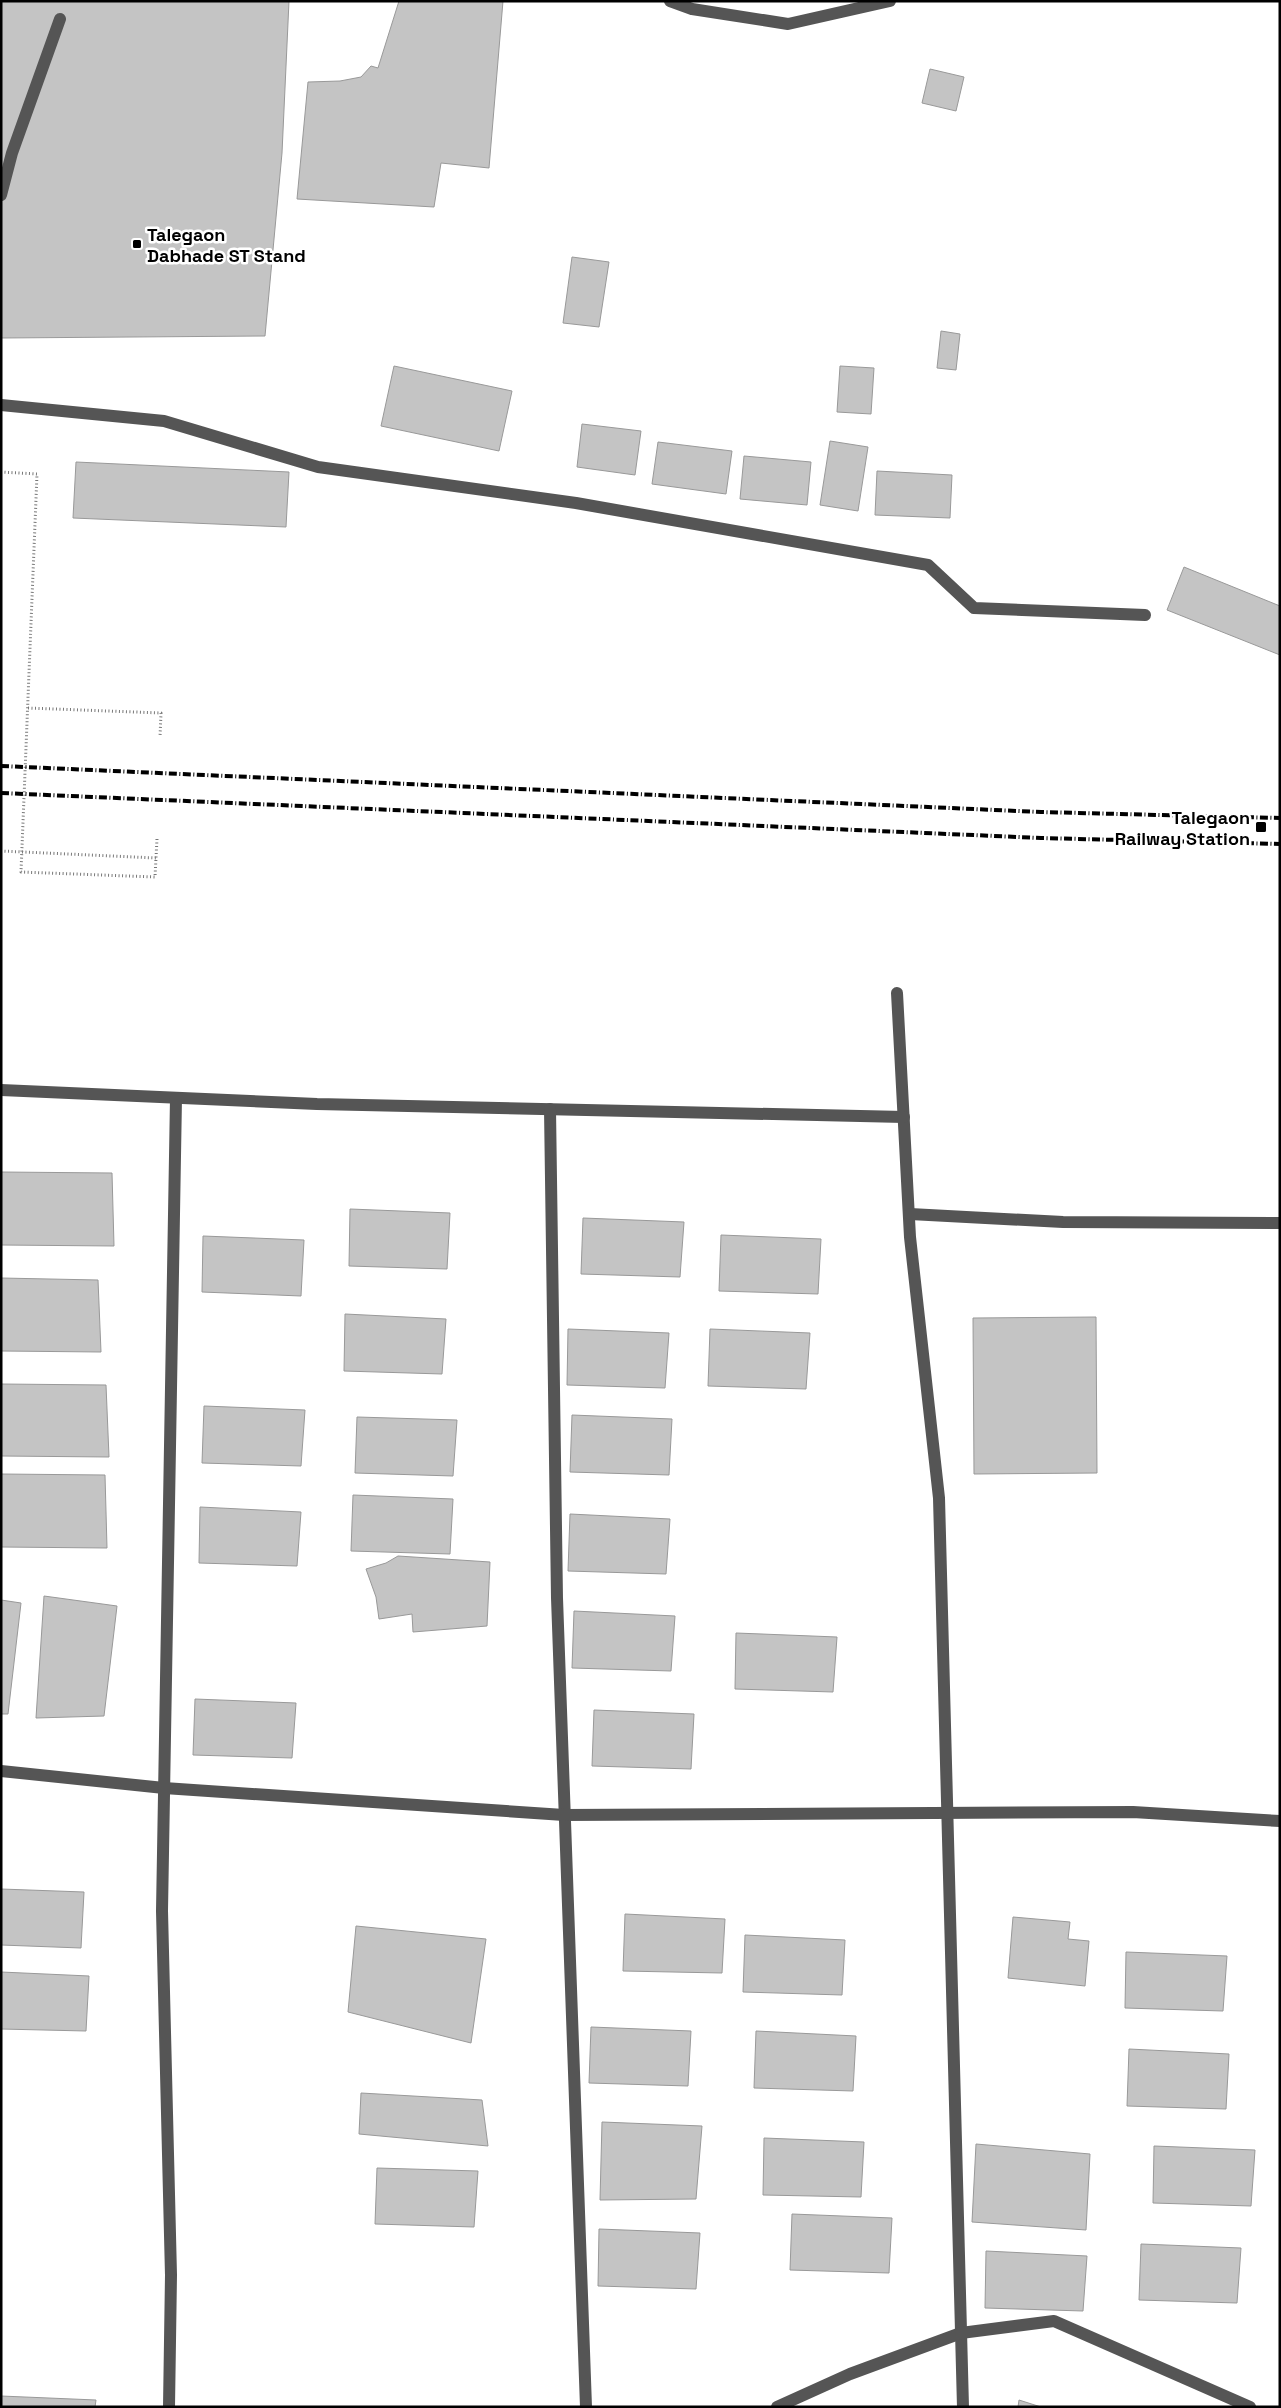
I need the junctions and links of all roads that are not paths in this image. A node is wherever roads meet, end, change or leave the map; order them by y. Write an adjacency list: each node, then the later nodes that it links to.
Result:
1 (670, 1): 2 (street)
2 (890, 1)
3 (60, 19): 4 (street)
4 (1, 195)
5 (1, 405): 6 (street)
6 (1146, 615)
7 (897, 993): 11 (street)
8 (1, 1090): 9 (street)
9 (176, 1098): 10 (street); 15 (street)
10 (550, 1109): 11 (street); 17 (street)
11 (904, 1117): 12 (street)
12 (910, 1214): 13 (street); 16 (street)
13 (1280, 1223)
14 (1, 1771): 15 (street)
15 (164, 1788): 17 (street); 20 (street)
16 (947, 1814): 17 (street); 18 (street); 19 (street)
17 (564, 1815): 21 (street)
18 (1280, 1821)
19 (962, 2333): 22 (street); 23 (street); 24 (street)
20 (169, 2407)
21 (586, 2407)
22 (777, 2407)
23 (963, 2407)
24 (1250, 2407)

